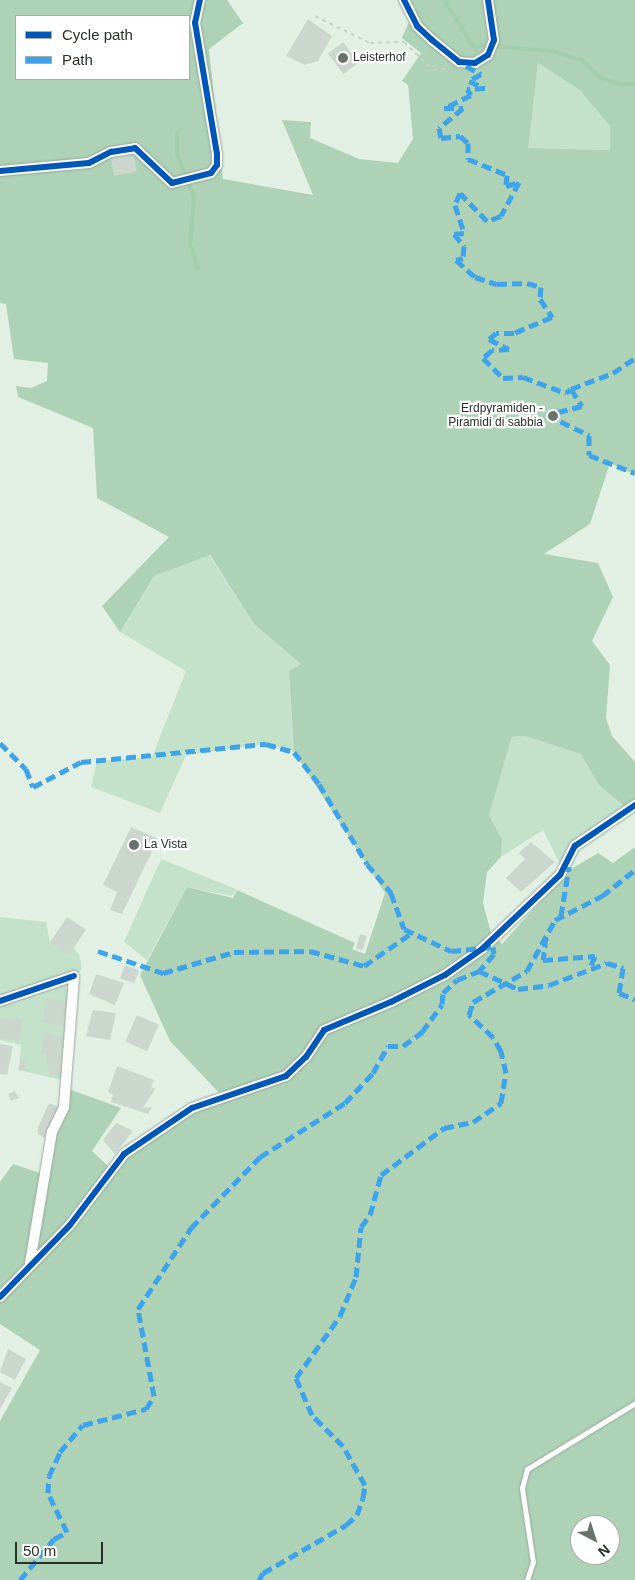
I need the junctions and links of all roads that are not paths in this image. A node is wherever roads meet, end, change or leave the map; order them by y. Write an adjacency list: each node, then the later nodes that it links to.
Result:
1 (200, 0): 4 (street)
2 (404, 0): 3 (street)
3 (488, 0)
4 (0, 171)
5 (635, 805): 7 (street)
6 (0, 1002): 7 (street)
7 (30, 1263): 8 (street)
8 (0, 1297)
9 (635, 1403): 10 (lane)
10 (527, 1580)

